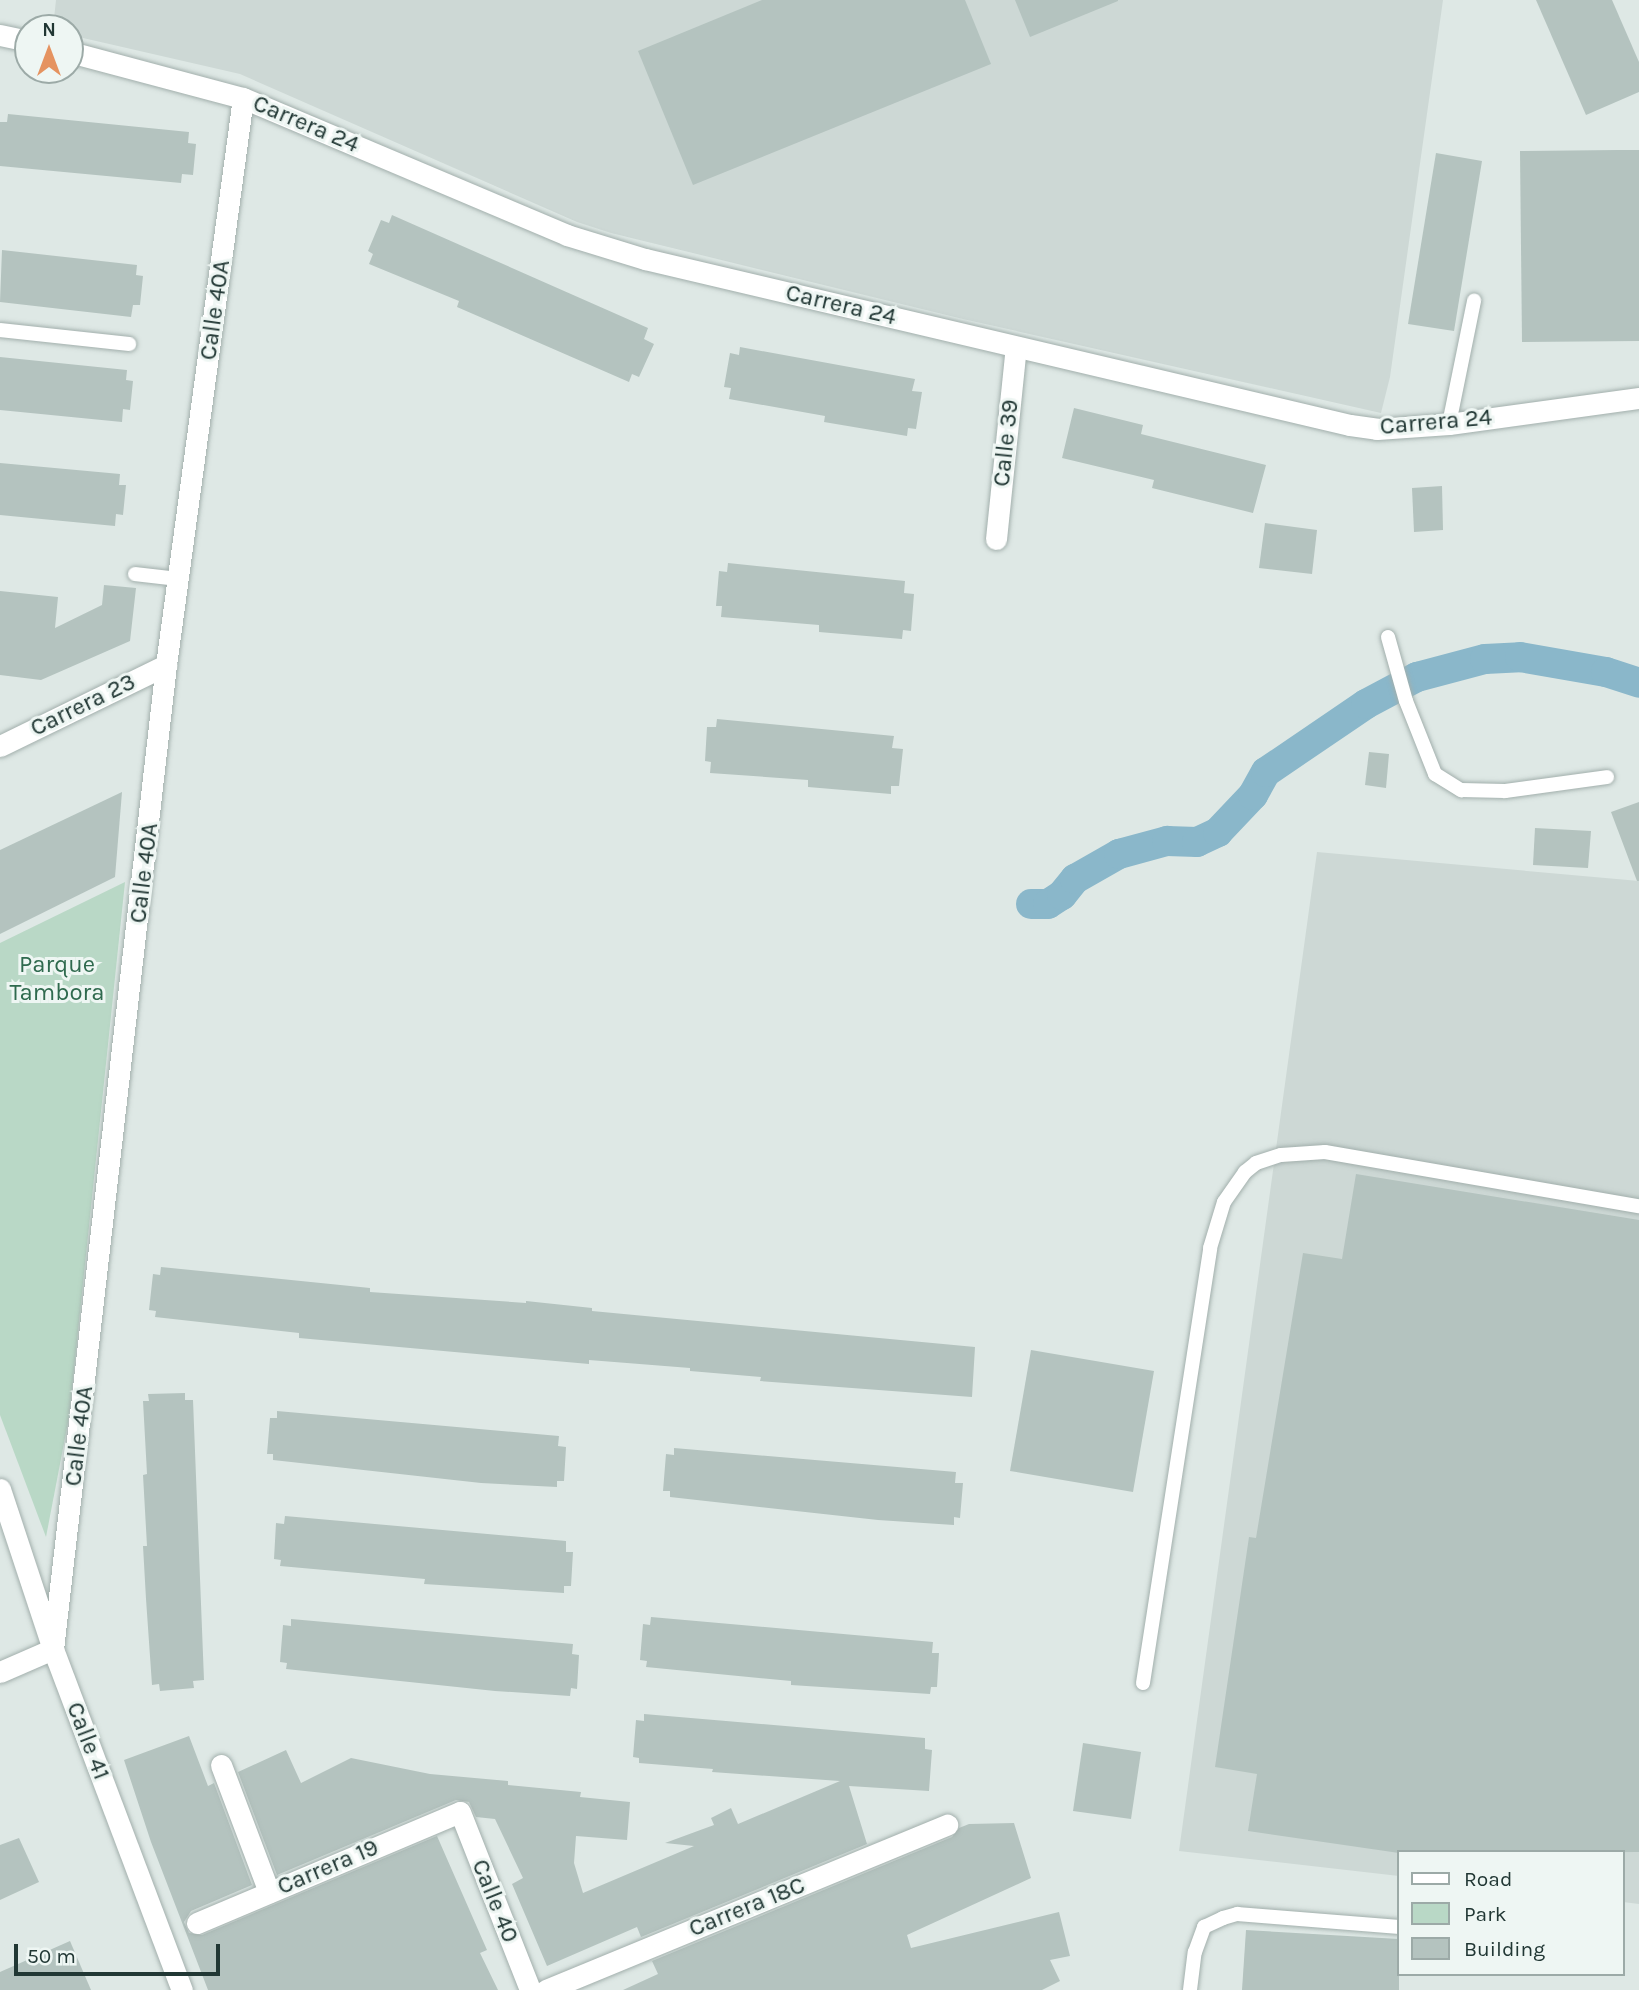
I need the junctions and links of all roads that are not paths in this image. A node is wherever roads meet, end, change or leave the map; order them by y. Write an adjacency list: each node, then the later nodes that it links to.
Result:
1 (84, 56): 2 (street, Carrera 24)
2 (243, 98): 6 (street, Carrera 24); 11 (street, Calle 40A)
3 (1474, 301): 8 (lane)
4 (0, 330): 5 (lane)
5 (129, 344)
6 (1016, 346): 8 (street, Carrera 24); 9 (street, Calle 39)
7 (1639, 398): 8 (street, Carrera 24)
8 (1449, 424)
9 (996, 539)
10 (135, 575): 11 (lane)
11 (178, 579): 13 (street, Calle 40A)
12 (1388, 637): 15 (lane)
13 (166, 665): 14 (street, Carrera 23); 18 (street, Calle 40A)
14 (0, 746)
15 (1607, 777)
16 (1639, 1206): 20 (lane)
17 (0, 1489): 18 (street, Calle 41)
18 (53, 1649): 19 (street); 27 (street, Calle 41)
19 (0, 1672)
20 (1143, 1683)
21 (221, 1765): 24 (street)
22 (460, 1812): 24 (street, Carrera 19); 28 (street, Calle 40)
23 (947, 1825): 29 (street, Carrera 18C)
24 (269, 1892): 25 (street, Carrera 19)
25 (197, 1923)
26 (1398, 1927): 30 (lane)
27 (182, 1990)
28 (530, 1990)
29 (546, 1990)
30 (1190, 1990)

